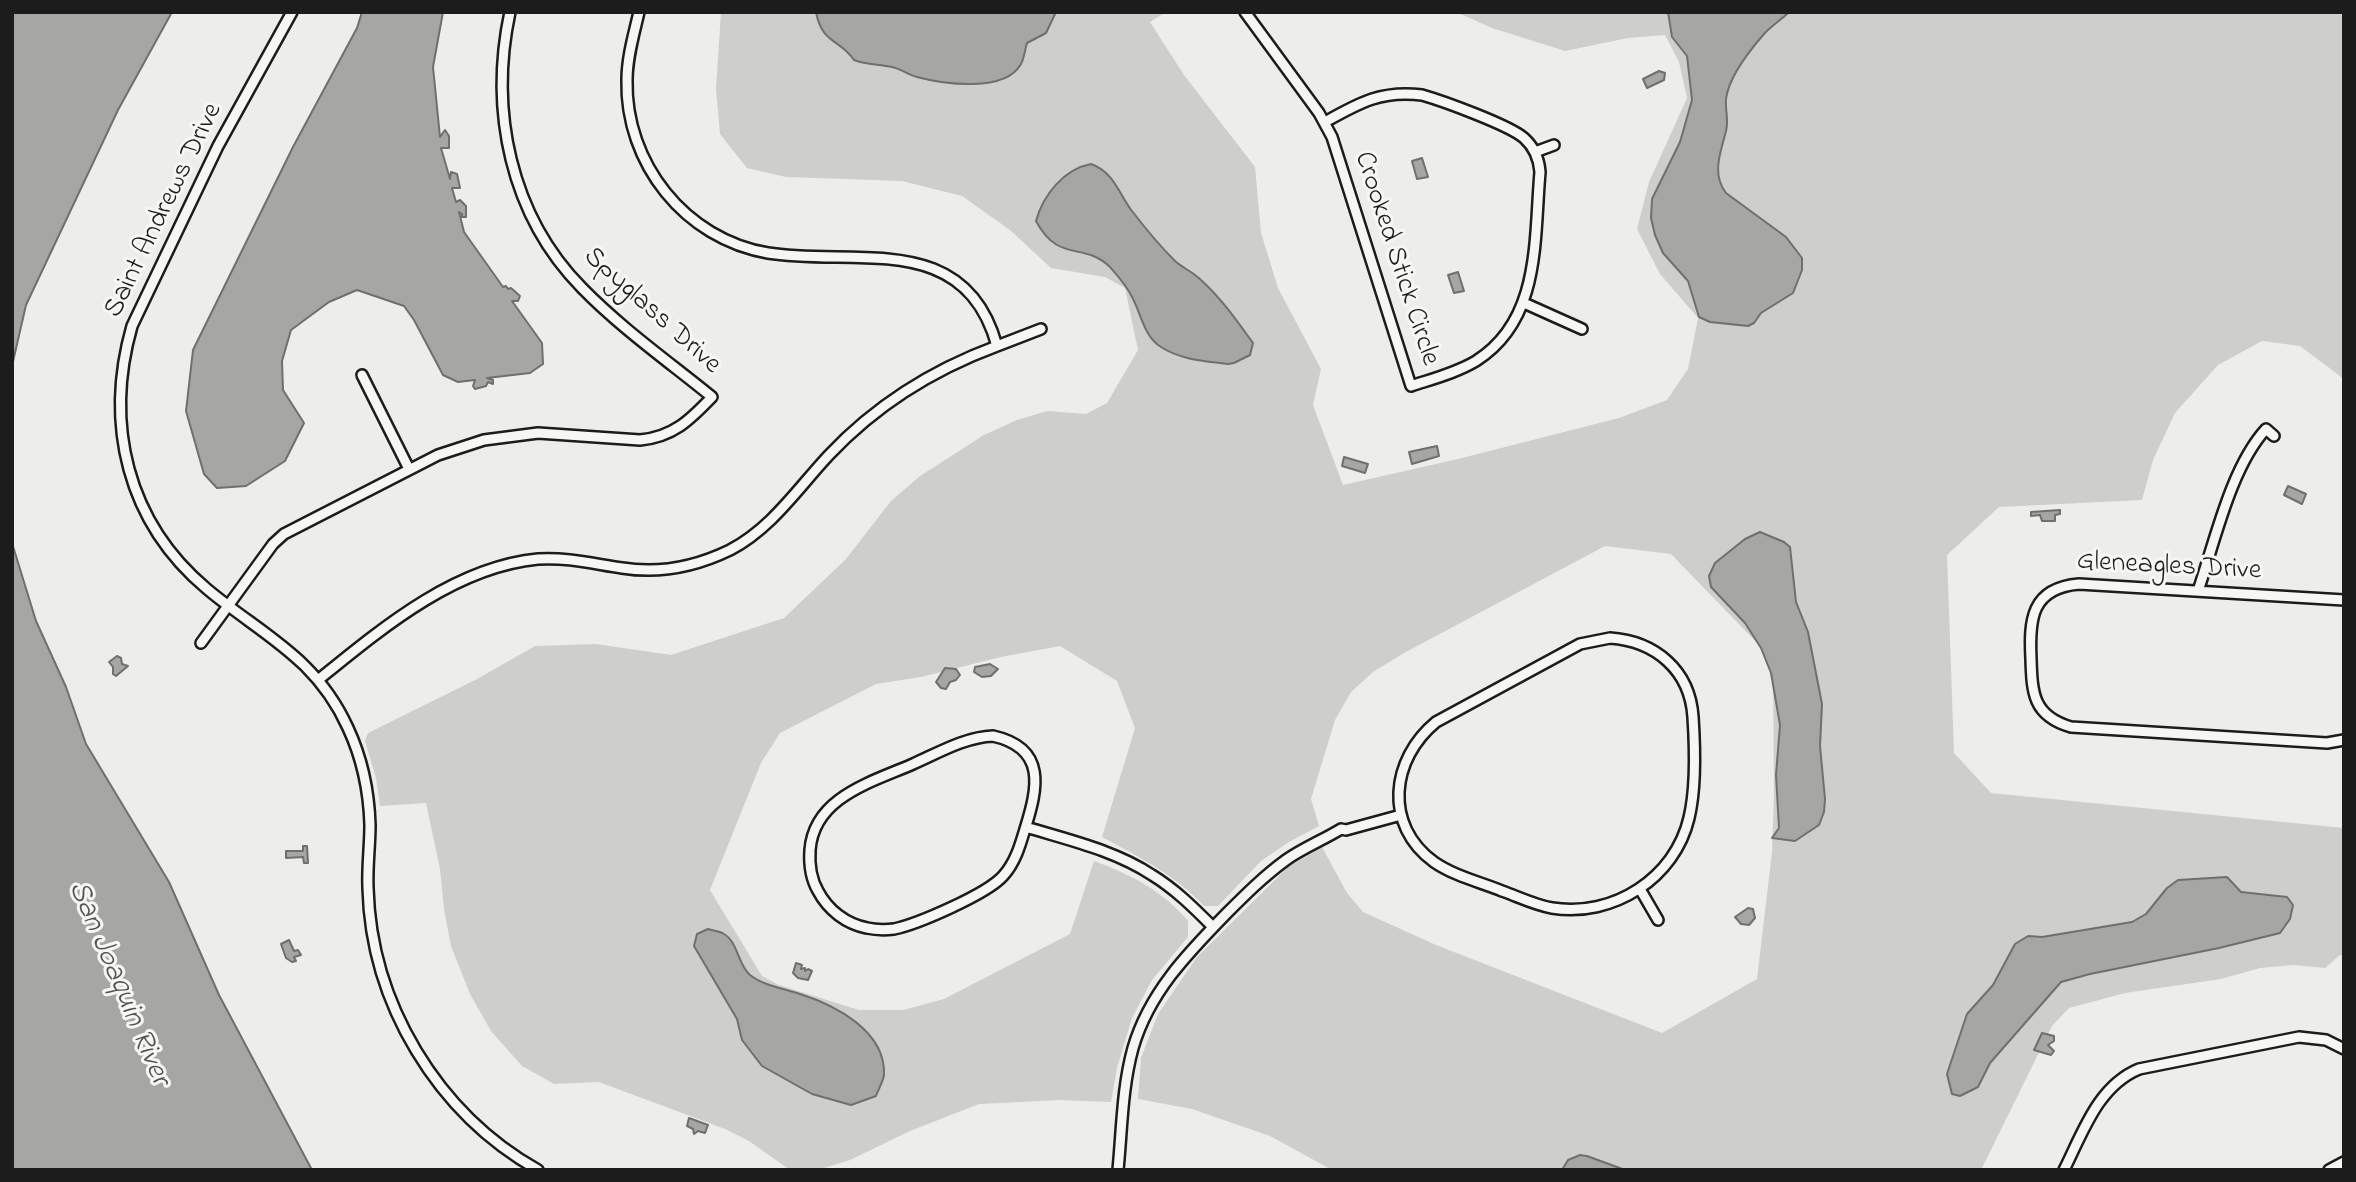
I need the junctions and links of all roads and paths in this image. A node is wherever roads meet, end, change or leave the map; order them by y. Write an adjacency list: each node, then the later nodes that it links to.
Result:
1 (292, 12): 17 (street, Saint Andrews Drive)
2 (510, 12): 14 (street, Spyglass Drive)
3 (639, 12): 11 (street)
4 (1245, 12): 5 (street, Crooked Stick Circle)
5 (1325, 122): 7 (street, Crooked Stick Circle); 8 (street, Crooked Stick Circle)
6 (1554, 145): 7 (street)
7 (1535, 152): 8 (street, Crooked Stick Circle)
8 (1524, 303): 10 (street)
9 (1041, 329): 11 (street)
10 (1582, 329)
11 (997, 346): 19 (street)
12 (362, 375): 14 (street)
13 (2274, 436): 15 (street)
14 (409, 469): 17 (street, Spyglass Drive)
15 (2198, 591): 16 (street, Gleneagles Drive); 20 (street, Gleneagles Drive)
16 (2344, 600)
17 (229, 606): 18 (street, Spyglass Drive); 19 (street, Saint Andrews Drive)
18 (201, 643)
19 (318, 680): 28 (street, Saint Andrews Drive)
20 (2344, 740)
21 (1401, 815): 23 (street); 23 (street); 25 (street)
22 (1026, 827): 22 (street); 25 (street)
23 (1640, 889): 24 (street)
24 (1658, 920)
25 (1213, 928): 29 (street)
26 (2344, 1049): 30 (street)
27 (2344, 1162): 31 (street)
28 (538, 1170)
29 (1118, 1170)
30 (2064, 1170)
31 (2329, 1170)

